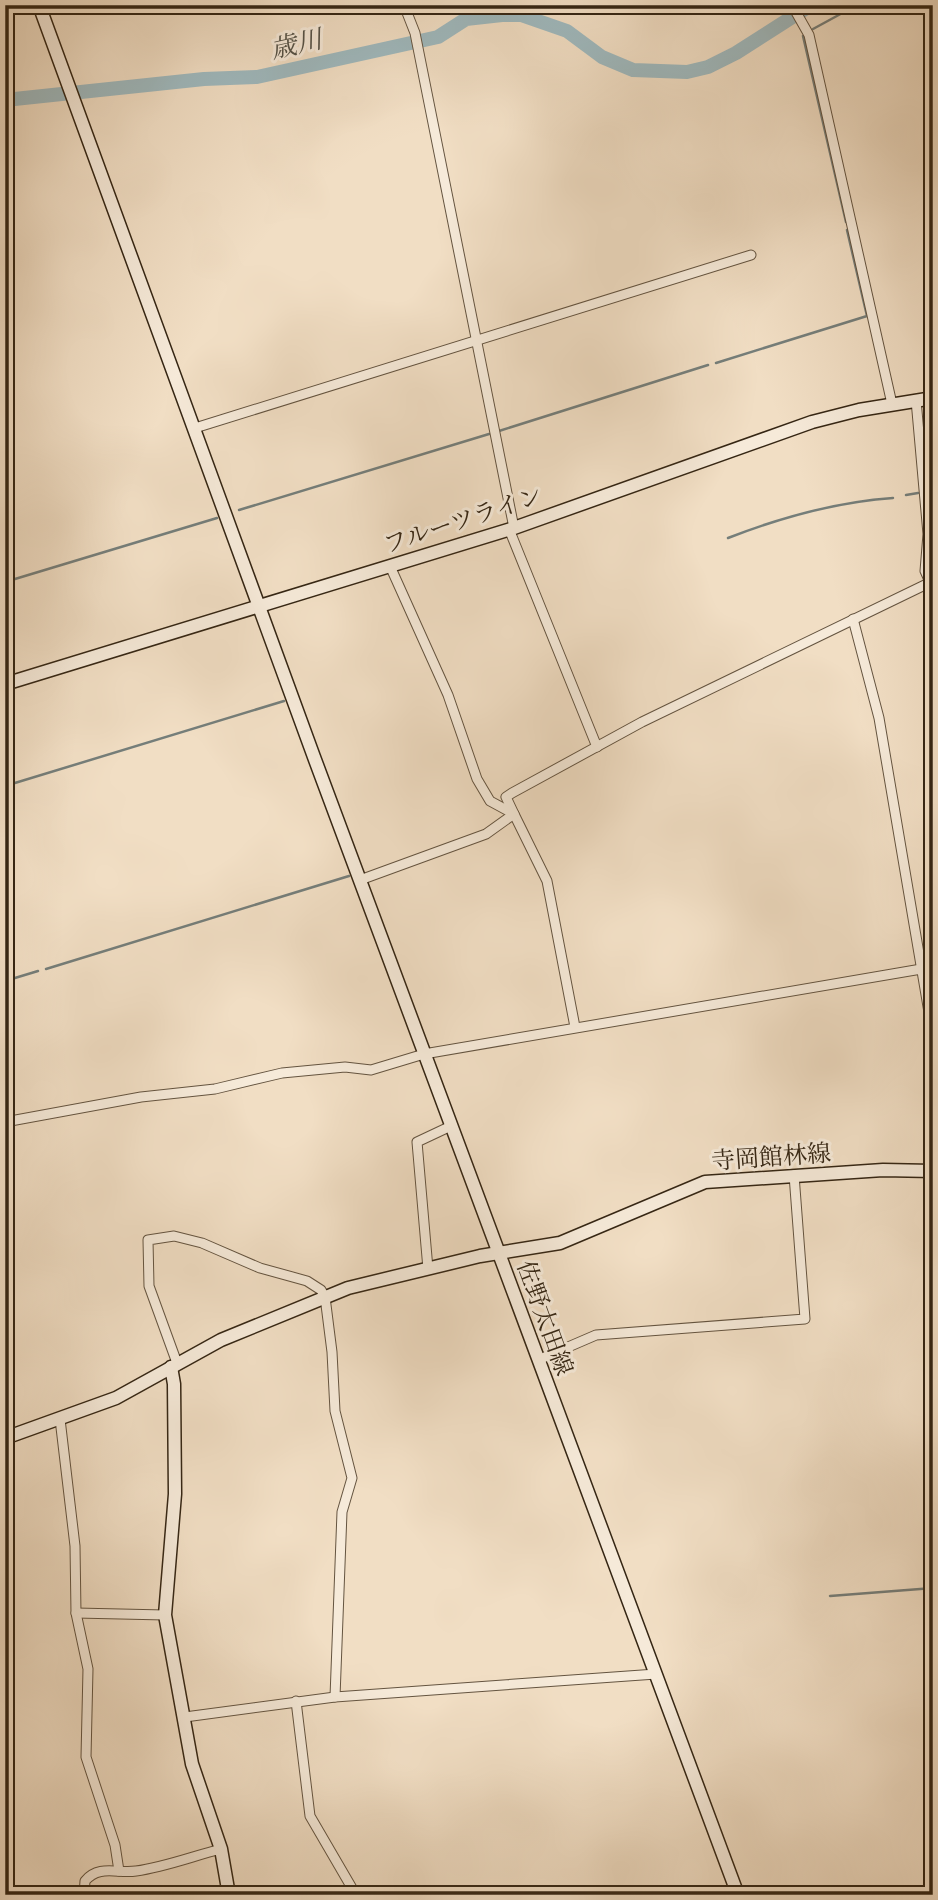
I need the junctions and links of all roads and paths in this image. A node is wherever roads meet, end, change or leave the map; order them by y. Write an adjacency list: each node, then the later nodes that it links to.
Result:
1 (39, 5): 9 (street)
2 (404, 5): 5 (street)
3 (792, 5): 8 (street)
4 (751, 254): 5 (street)
5 (476, 341): 9 (street); 10 (street)
6 (933, 398): 7 (street, フルーツライン)
7 (916, 400): 8 (street, フルーツライン); 12 (street)
8 (892, 404): 10 (street, フルーツライン)
9 (195, 428): 13 (street)
10 (511, 528): 11 (street, フルーツライン); 16 (street)
11 (390, 566): 13 (street, フルーツライン); 17 (street)
12 (931, 582): 14 (street)
13 (260, 605): 15 (street, フルーツライン); 18 (street)
14 (853, 619): 16 (street); 20 (street)
15 (5, 684)
16 (597, 747): 17 (street)
17 (514, 814): 18 (street); 21 (street)
18 (360, 880): 23 (street)
19 (933, 967): 20 (street)
20 (920, 969): 21 (street); 22 (street)
21 (575, 1027): 23 (street)
22 (933, 1036)
23 (424, 1054): 24 (street); 25 (street)
24 (5, 1122)
25 (451, 1126): 28 (street); 29 (street)
26 (933, 1171): 27 (street, 寺岡館林線)
27 (794, 1175): 28 (street, 寺岡館林線); 31 (street)
28 (499, 1253): 29 (street, 佐野太田線); 31 (street, 佐野太田線)
29 (428, 1269): 30 (street, 佐野太田線)
30 (325, 1297): 32 (street, 佐野太田線); 32 (street); 38 (street)
31 (538, 1360): 37 (street, 佐野太田線)
32 (174, 1365): 33 (street, 佐野太田線); 36 (street)
33 (60, 1419): 34 (street, 佐野太田線); 35 (street)
34 (5, 1438)
35 (76, 1614): 36 (street); 42 (street)
36 (166, 1615): 40 (street)
37 (656, 1674): 38 (street); 47 (street, 佐野太田線)
38 (335, 1697): 39 (street)
39 (296, 1701): 40 (street); 46 (street)
40 (185, 1717): 41 (street)
41 (221, 1849): 42 (street); 45 (street)
42 (119, 1871): 43 (street)
43 (84, 1894): 44 (street)
44 (78, 1895)
45 (229, 1895)
46 (356, 1895)
47 (738, 1895)

